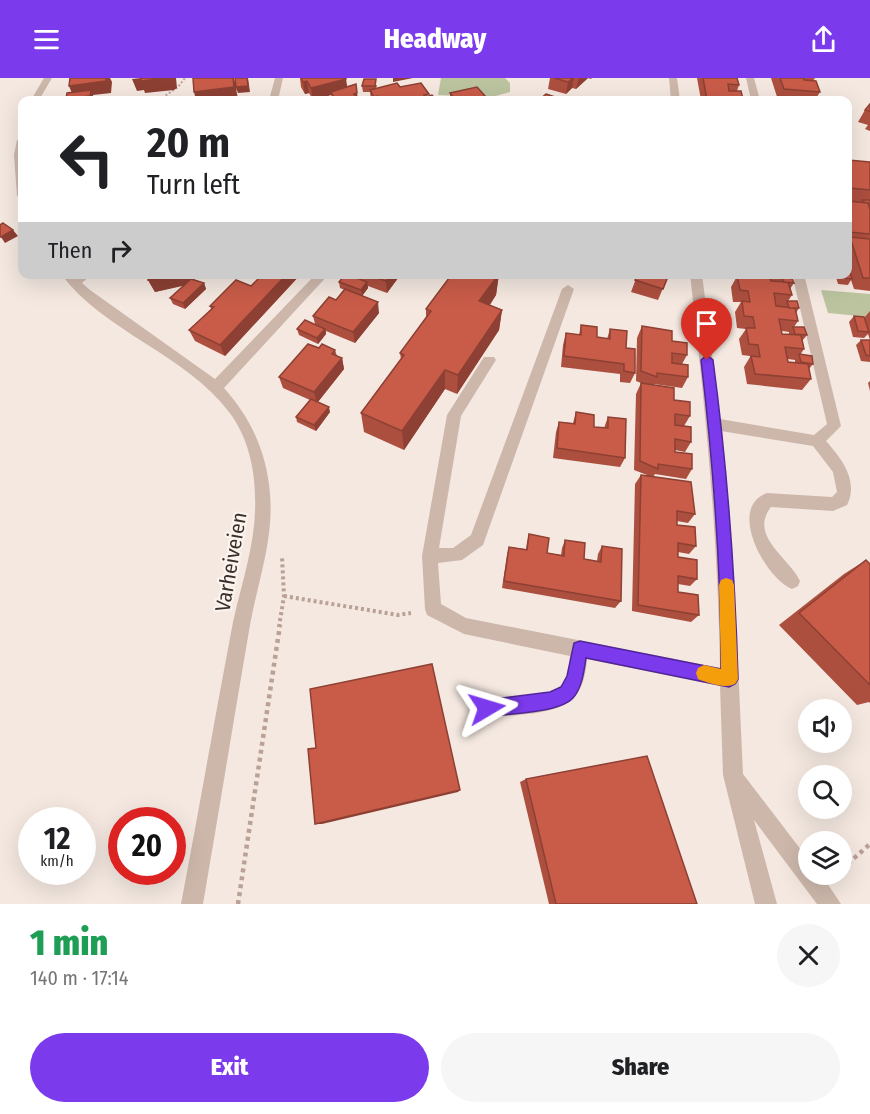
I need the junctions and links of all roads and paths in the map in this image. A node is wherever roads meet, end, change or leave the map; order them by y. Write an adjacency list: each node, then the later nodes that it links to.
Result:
1 (48, 78): 6 (street)
2 (185, 78): 7 (path)
3 (279, 78): 8 (street)
4 (673, 78): 9 (street)
5 (750, 78): 10 (street)
6 (37, 96)
7 (165, 96)
8 (274, 96)
9 (675, 96)
10 (755, 96)
11 (79, 279): 17 (street, Varheiveien)
12 (318, 279): 17 (street)
13 (697, 279): 18 (street)
14 (799, 279): 19 (street)
15 (568, 289): 21 (street)
16 (489, 360): 21 (street)
17 (216, 387): 31 (street, Varheiveien)
18 (715, 423): 19 (street); 26 (street)
19 (817, 441): 22 (street)
20 (281, 549): 23 (path)
21 (430, 556): 24 (street)
22 (792, 581)
23 (284, 596): 24 (path); 32 (path)
24 (433, 609): 25 (street)
25 (580, 649): 26 (street); 27 (street)
26 (729, 679): 28 (street)
27 (487, 708)
28 (733, 775): 33 (street); 34 (street)
29 (870, 844): 30 (path)
30 (852, 860)
31 (192, 904)
32 (238, 904)
33 (766, 904)
34 (830, 904)

